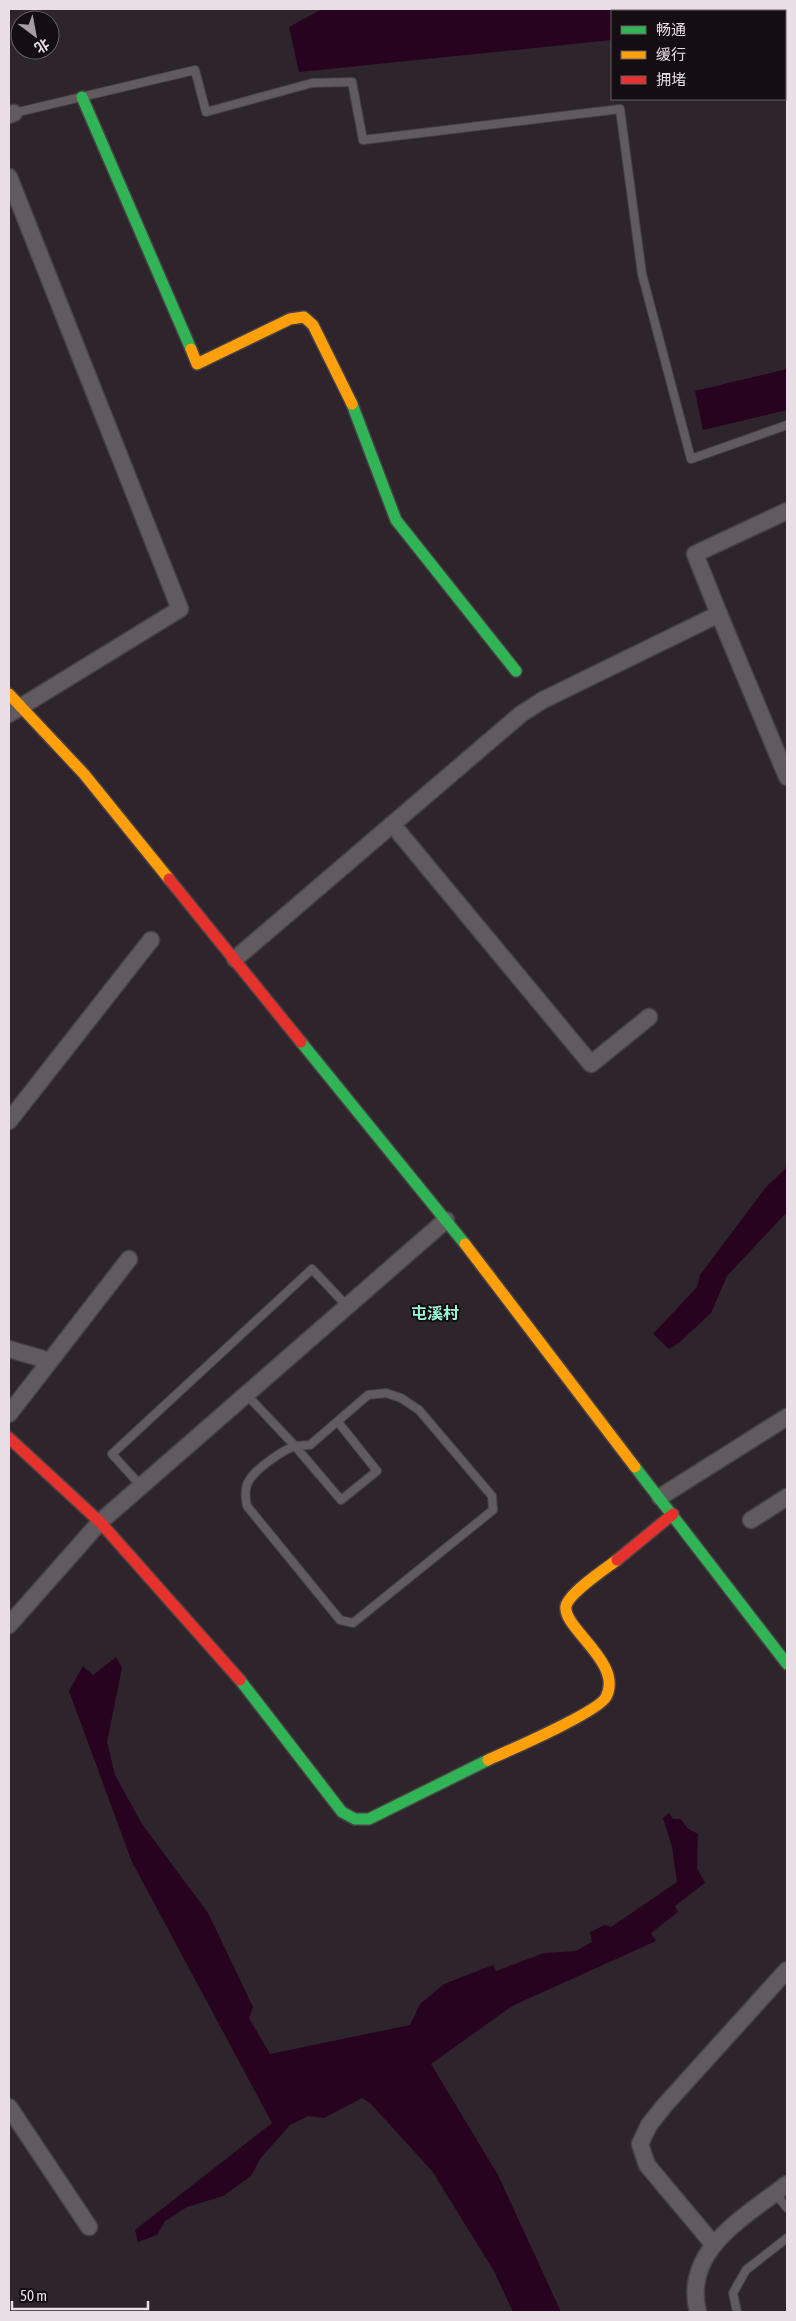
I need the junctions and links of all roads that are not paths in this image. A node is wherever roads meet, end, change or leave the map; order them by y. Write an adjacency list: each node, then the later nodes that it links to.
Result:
1 (82, 97): 2 (lane); 4 (lane); 7 (street)
2 (11, 114)
3 (9, 177): 9 (street)
4 (787, 425)
5 (787, 511): 6 (street)
6 (719, 614): 10 (street); 11 (street)
7 (516, 671)
8 (9, 694): 9 (street)
9 (14, 710): 13 (street)
10 (787, 777)
11 (392, 824): 13 (street); 14 (street)
12 (151, 940): 15 (street)
13 (235, 959): 16 (street)
14 (649, 1017)
15 (9, 1121)
16 (446, 1220): 18 (street); 28 (street)
17 (129, 1259): 20 (street)
18 (347, 1306): 21 (street); 27 (lane)
19 (9, 1349): 20 (street)
20 (50, 1362): 22 (street)
21 (246, 1394): 26 (lane); 27 (street)
22 (9, 1414)
23 (787, 1417): 28 (street)
24 (338, 1422): 26 (lane); 26 (lane); 26 (lane)
25 (9, 1438): 32 (street)
26 (295, 1446)
27 (141, 1486): 32 (street)
28 (660, 1497): 30 (street)
29 (787, 1497): 31 (street)
30 (673, 1514): 32 (street); 34 (street)
31 (751, 1520)
32 (100, 1522): 33 (street)
33 (9, 1625)
34 (787, 1664)
35 (787, 1970): 41 (street)
36 (9, 2108): 39 (street)
37 (781, 2188): 38 (lane); 41 (street)
38 (787, 2208)
39 (88, 2227)
40 (787, 2238): 43 (lane)
41 (714, 2245): 42 (street)
42 (698, 2312)
43 (737, 2312)

